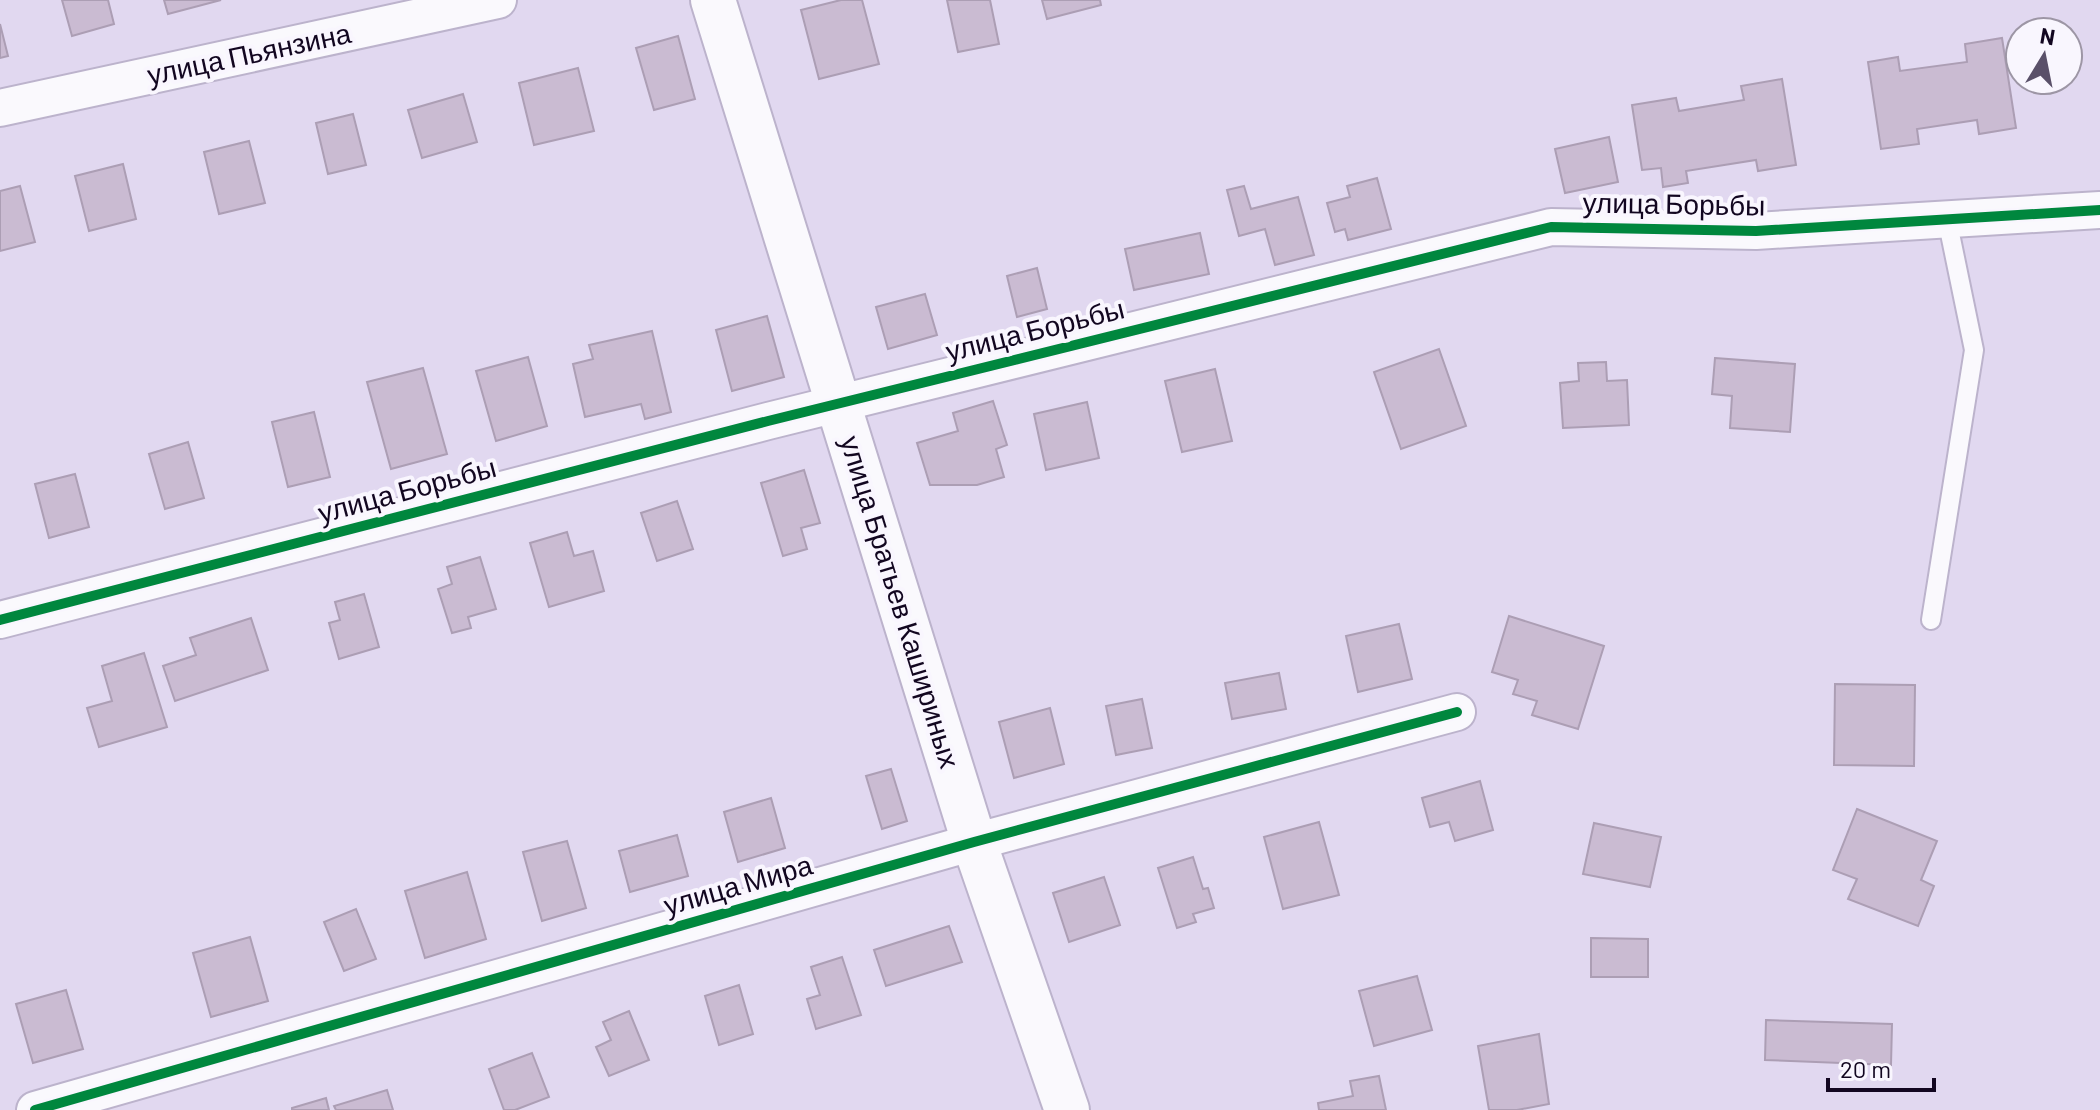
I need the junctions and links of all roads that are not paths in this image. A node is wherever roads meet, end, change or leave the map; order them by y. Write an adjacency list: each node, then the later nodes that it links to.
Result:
1 (498, 0): 3 (street, улица Пьянзина)
2 (713, 0): 6 (main road, улица Братьев Кашириных)
3 (0, 108)
4 (2100, 210): 5 (street, улица Борьбы)
5 (1947, 219): 6 (street, улица Борьбы); 8 (lane)
6 (839, 403): 7 (street, улица Борьбы); 10 (main road, улица Братьев Кашириных)
7 (0, 620)
8 (1931, 620)
9 (1457, 712): 10 (street, улица Мира)
10 (974, 842): 11 (street, улица Мира); 12 (main road, улица Братьев Кашириных)
11 (35, 1110)
12 (1067, 1110)

